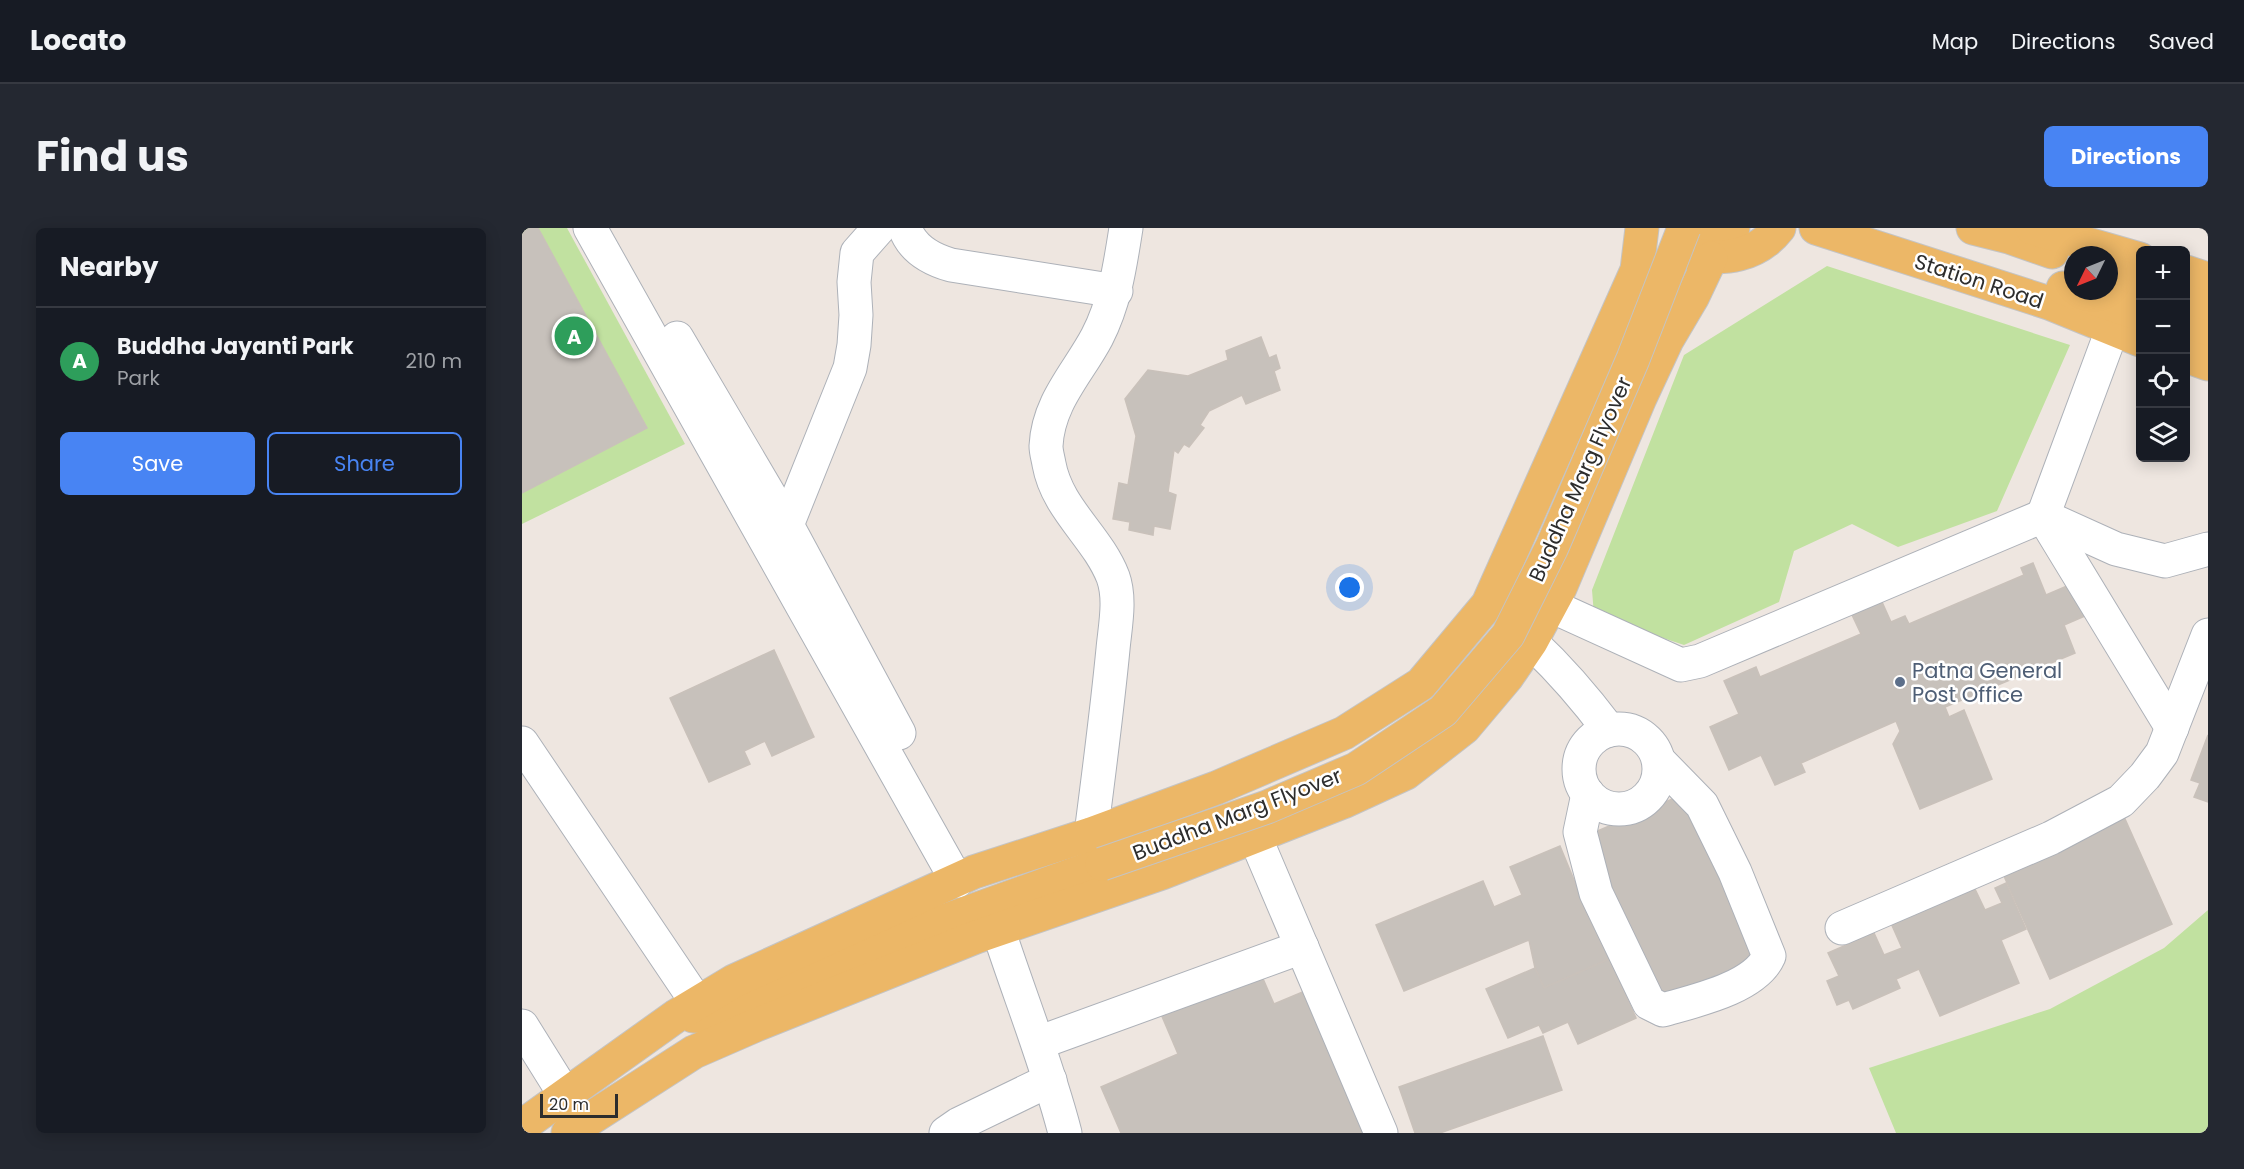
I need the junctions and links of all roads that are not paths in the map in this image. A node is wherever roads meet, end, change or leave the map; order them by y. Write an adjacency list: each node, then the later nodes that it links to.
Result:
1 (590, 228): 30 (street)
2 (613, 228): 30 (street)
3 (879, 228): 34 (street)
4 (905, 228): 23 (street)
5 (1126, 228): 23 (street)
6 (1642, 228): 36 (main road)
7 (1653, 228): 17 (main road)
8 (1684, 228): 51 (main road, Buddha Marg Flyover, bridge)
9 (1692, 228): 10 (main road)
10 (1733, 228)
11 (1779, 228): 17 (main road)
12 (1816, 228): 28 (main road, Station Road)
13 (1883, 228): 26 (main road)
14 (1973, 228): 16 (main road)
15 (2032, 228): 18 (main road)
16 (2064, 257)
17 (1711, 258): 37 (main road)
18 (2136, 259)
19 (2190, 273): 21 (main road)
20 (2118, 276): 22 (main road)
21 (2208, 279)
22 (2136, 283)
23 (1116, 291): 45 (street)
24 (2190, 302): 25 (main road)
25 (2208, 309)
26 (2136, 313)
27 (2190, 332): 29 (main road)
28 (2126, 335): 33 (street)
29 (2208, 339)
30 (670, 347): 34 (street)
31 (2190, 357): 32 (main road)
32 (2208, 364)
33 (2043, 516): 35 (street); 37 (street); 40 (street)
34 (779, 537): 47 (street)
35 (2208, 549)
36 (1498, 582): 37 (street); 45 (main road)
37 (1551, 606): 39 (main road)
38 (2208, 634): 40 (street)
39 (1531, 642): 41 (street); 46 (main road)
40 (2172, 728): 48 (street)
41 (1609, 730): 43 (street); 44 (street)
42 (522, 742): 51 (street)
43 (1659, 761): 44 (street); 44 (street)
44 (1588, 795)
45 (1091, 834): 47 (main road)
46 (1255, 837): 49 (main road); 50 (street)
47 (965, 877): 51 (main road)
48 (1842, 928)
49 (998, 929): 53 (street); 54 (main road)
50 (1302, 947): 53 (street); 61 (street)
51 (707, 1011): 54 (main road); 56 (main road)
52 (522, 1026): 56 (street)
53 (1038, 1043): 55 (street)
54 (694, 1052): 58 (main road)
55 (1050, 1080): 59 (street); 60 (street)
56 (565, 1095): 57 (main road)
57 (522, 1126)
58 (568, 1133)
59 (946, 1133)
60 (1065, 1133)
61 (1381, 1133)

